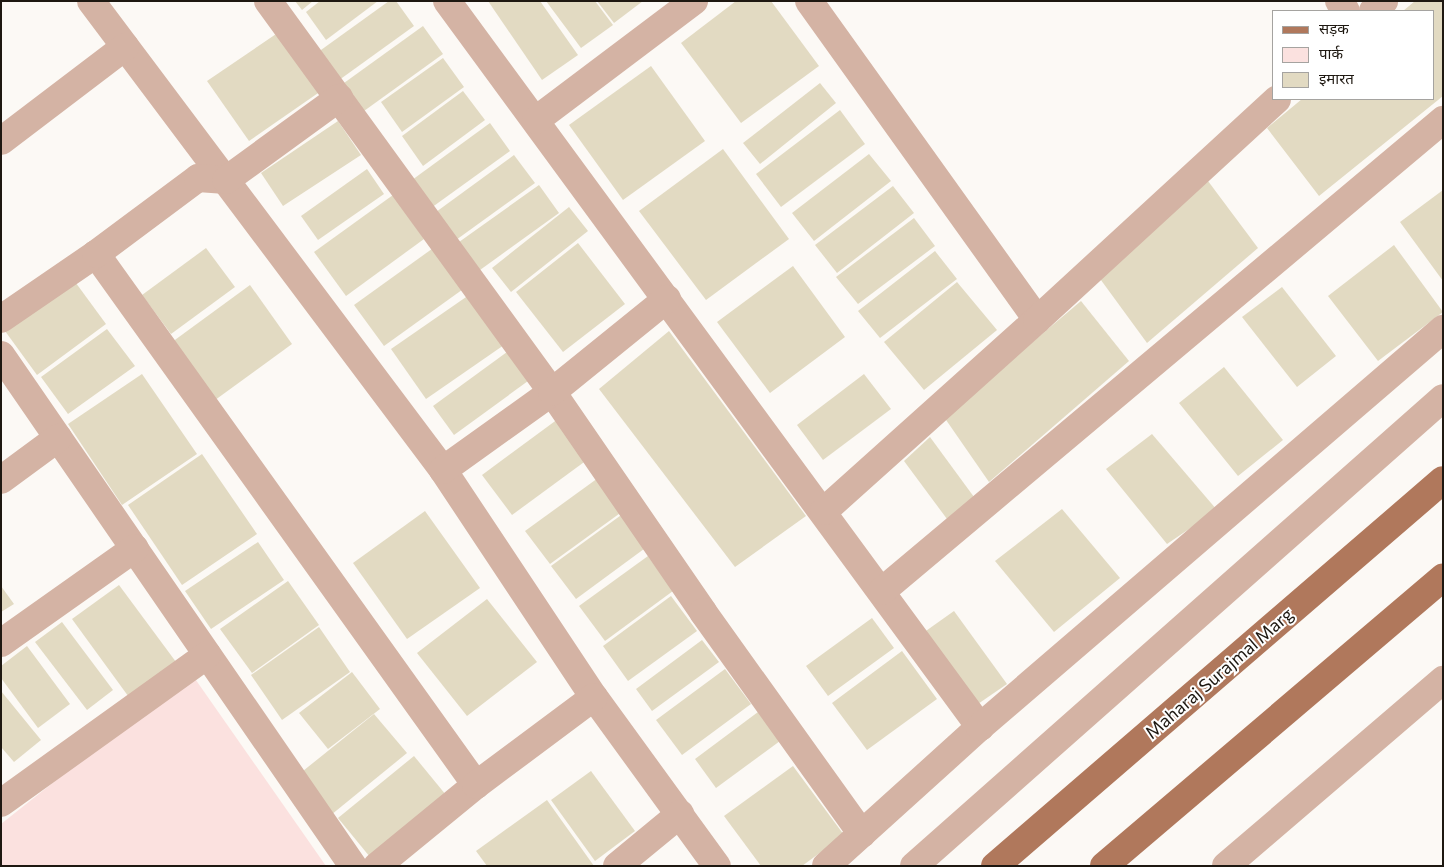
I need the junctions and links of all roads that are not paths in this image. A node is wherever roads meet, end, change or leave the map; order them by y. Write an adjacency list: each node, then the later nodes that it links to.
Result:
1 (91, 1): 8 (street)
2 (268, 1): 9 (street)
3 (447, 1): 11 (street)
4 (694, 1): 11 (street)
5 (809, 1): 18 (street)
6 (1384, 1): 7 (street)
7 (1374, 10)
8 (125, 47): 13 (street); 14 (street)
9 (339, 98): 14 (street); 21 (street)
10 (1276, 100): 18 (street)
11 (536, 120): 16 (street)
12 (1443, 120): 30 (street)
13 (2, 139)
14 (226, 180): 15 (street); 24 (street)
15 (96, 254): 17 (street); 36 (street)
16 (667, 299): 21 (street); 27 (street)
17 (1, 319)
18 (1037, 320): 27 (street)
19 (1443, 329): 35 (street)
20 (1, 355): 23 (street)
21 (552, 392): 24 (street); 39 (street)
22 (1443, 398): 45 (street)
23 (58, 438): 25 (street); 28 (street)
24 (443, 470): 34 (street)
25 (1, 480)
26 (1443, 480): 46 (main road, Maharaj Surajmal Marg)
27 (824, 511): 30 (street)
28 (135, 548): 31 (street); 32 (street)
29 (1443, 577): 47 (main road)
30 (882, 591): 35 (street)
31 (1, 643)
32 (207, 655): 37 (street); 40 (street)
33 (1443, 680): 48 (street)
34 (594, 697): 36 (street); 38 (street)
35 (980, 727): 39 (street)
36 (476, 785): 41 (street)
37 (1, 803)
38 (680, 814): 42 (street); 43 (street)
39 (862, 834): 44 (street)
40 (352, 866)
41 (377, 866)
42 (617, 866)
43 (717, 866)
44 (826, 866)
45 (914, 866)
46 (995, 866)
47 (1104, 866)
48 (1226, 866)

